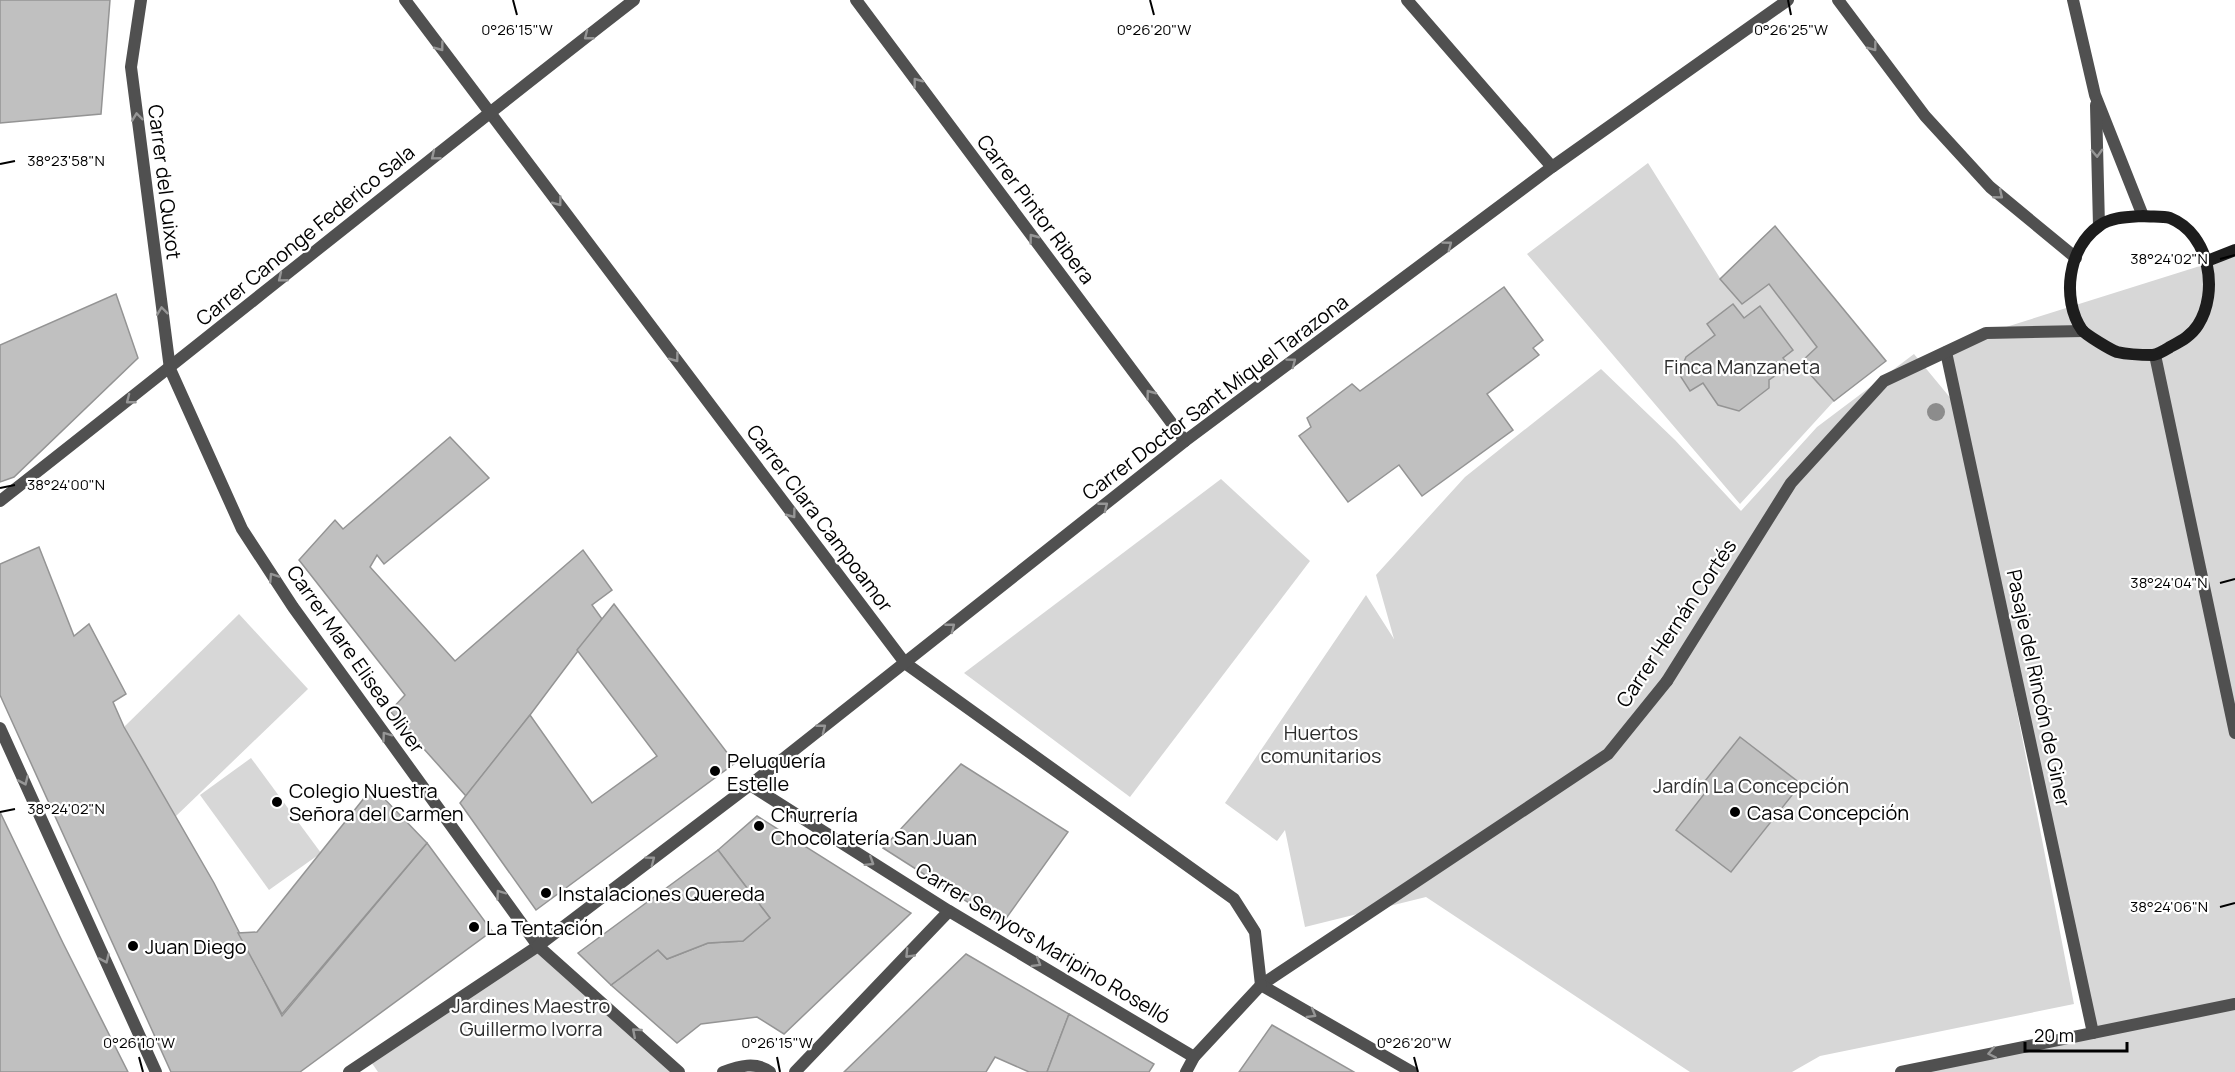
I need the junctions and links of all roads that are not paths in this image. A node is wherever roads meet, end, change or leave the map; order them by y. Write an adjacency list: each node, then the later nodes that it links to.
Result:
1 (141, 0): 20 (street, Carrer del Quixot, one-way to 1)
2 (405, 0): 10 (street, Carrer Clara Campoamor, one-way to 10)
3 (634, 0): 10 (street, Carrer Canonge Federico Sala, one-way to 10)
4 (856, 0): 21 (street, Carrer Pintor Ribera, one-way to 4)
5 (1407, 0): 11 (street)
6 (1788, 0): 11 (street, Carrer Doctor Sant Miquel Tarazona)
7 (1838, 0): 15 (street, one-way to 15)
8 (2073, 0): 9 (street)
9 (2095, 95): 12 (street); 13 (street, one-way to 13)
10 (490, 112): 20 (street, Carrer Canonge Federico Sala, one-way to 20); 23 (street, Carrer Clara Campoamor, one-way to 23)
11 (1552, 167): 21 (street, Carrer Doctor Sant Miquel Tarazona, one-way to 11)
12 (2143, 216): 13 (main road); 16 (main road)
13 (2099, 226): 15 (main road)
14 (2235, 250): 16 (main road)
15 (2076, 258): 17 (main road)
16 (2207, 261): 19 (main road)
17 (2083, 331): 18 (street, Carrer Hernán Cortés); 19 (main road)
18 (1946, 352): 29 (street, Carrer Hernán Cortés); 31 (street, Pasaje del Rincón de Giner)
19 (2155, 355): 25 (street)
20 (170, 369): 22 (street, Carrer Canonge Federico Sala, one-way to 22); 28 (street, Carrer Mare Elisea Oliver, one-way to 20)
21 (1185, 441): 23 (street, Carrer Doctor Sant Miquel Tarazona, one-way to 21)
22 (0, 501)
23 (905, 663): 26 (street, Carrer Doctor Sant Miquel Tarazona, one-way to 23); 29 (street, Carrer Clara Campoamor)
24 (0, 728): 33 (street, one-way to 33)
25 (2235, 733)
26 (750, 786): 27 (street, Carrer Senyors Maripino Roselló, one-way to 27); 28 (street, Carrer Doctor Sant Miquel Tarazona, one-way to 26)
27 (949, 911): 32 (street, Carrer Senyors Maripino Roselló, one-way to 32); 38 (street, one-way to 38)
28 (538, 946): 34 (street, Carrer Doctor Sant Miquel Tarazona); 35 (street, Carrer Mare Elisea Oliver, one-way to 28)
29 (1261, 985): 32 (street, Carrer Hernán Cortés); 40 (street, one-way to 40)
30 (2235, 1004): 31 (street)
31 (2093, 1033): 41 (street, one-way to 41)
32 (1194, 1057): 39 (street, Carrer Hernán Cortés)
33 (156, 1072)
34 (349, 1072)
35 (679, 1072)
36 (723, 1072): 37 (street)
37 (770, 1072)
38 (795, 1072)
39 (1186, 1072)
40 (1412, 1072)
41 (1901, 1072)

